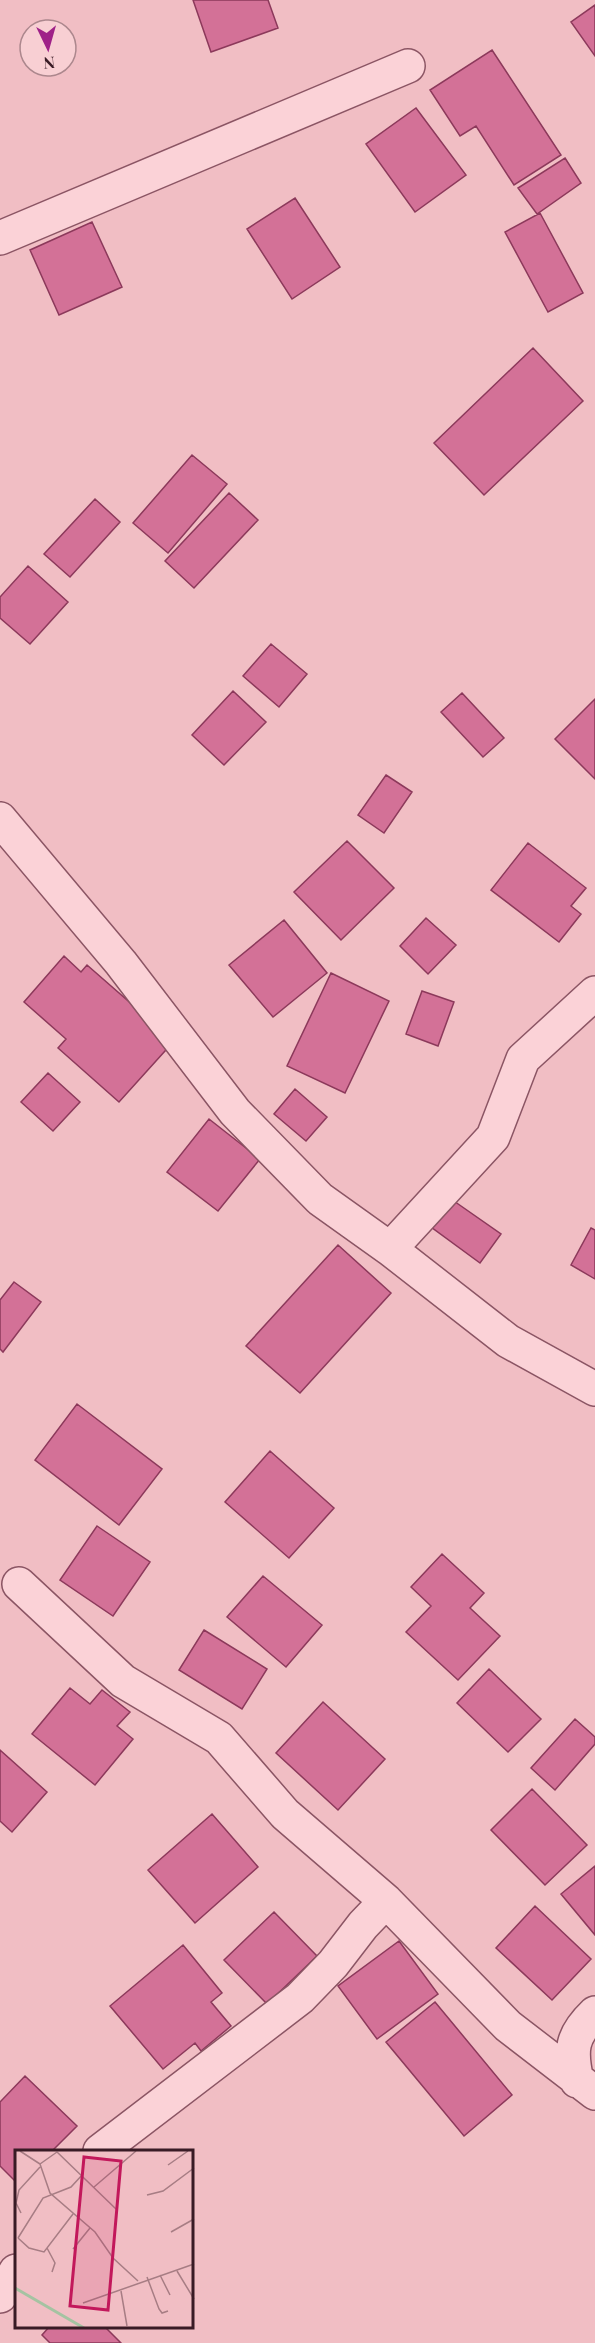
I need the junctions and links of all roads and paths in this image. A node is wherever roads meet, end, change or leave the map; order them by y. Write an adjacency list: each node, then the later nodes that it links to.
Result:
1 (408, 66): 2 (street)
2 (0, 238)
3 (0, 819): 5 (street)
4 (595, 993): 5 (street)
5 (390, 1249): 6 (street)
6 (595, 1389)
7 (19, 1584): 8 (street)
8 (386, 1901): 10 (street); 11 (street)
9 (595, 2013): 10 (street)
10 (586, 2087)
11 (101, 2150)
12 (15, 2273): 13 (street)
13 (0, 2296)

